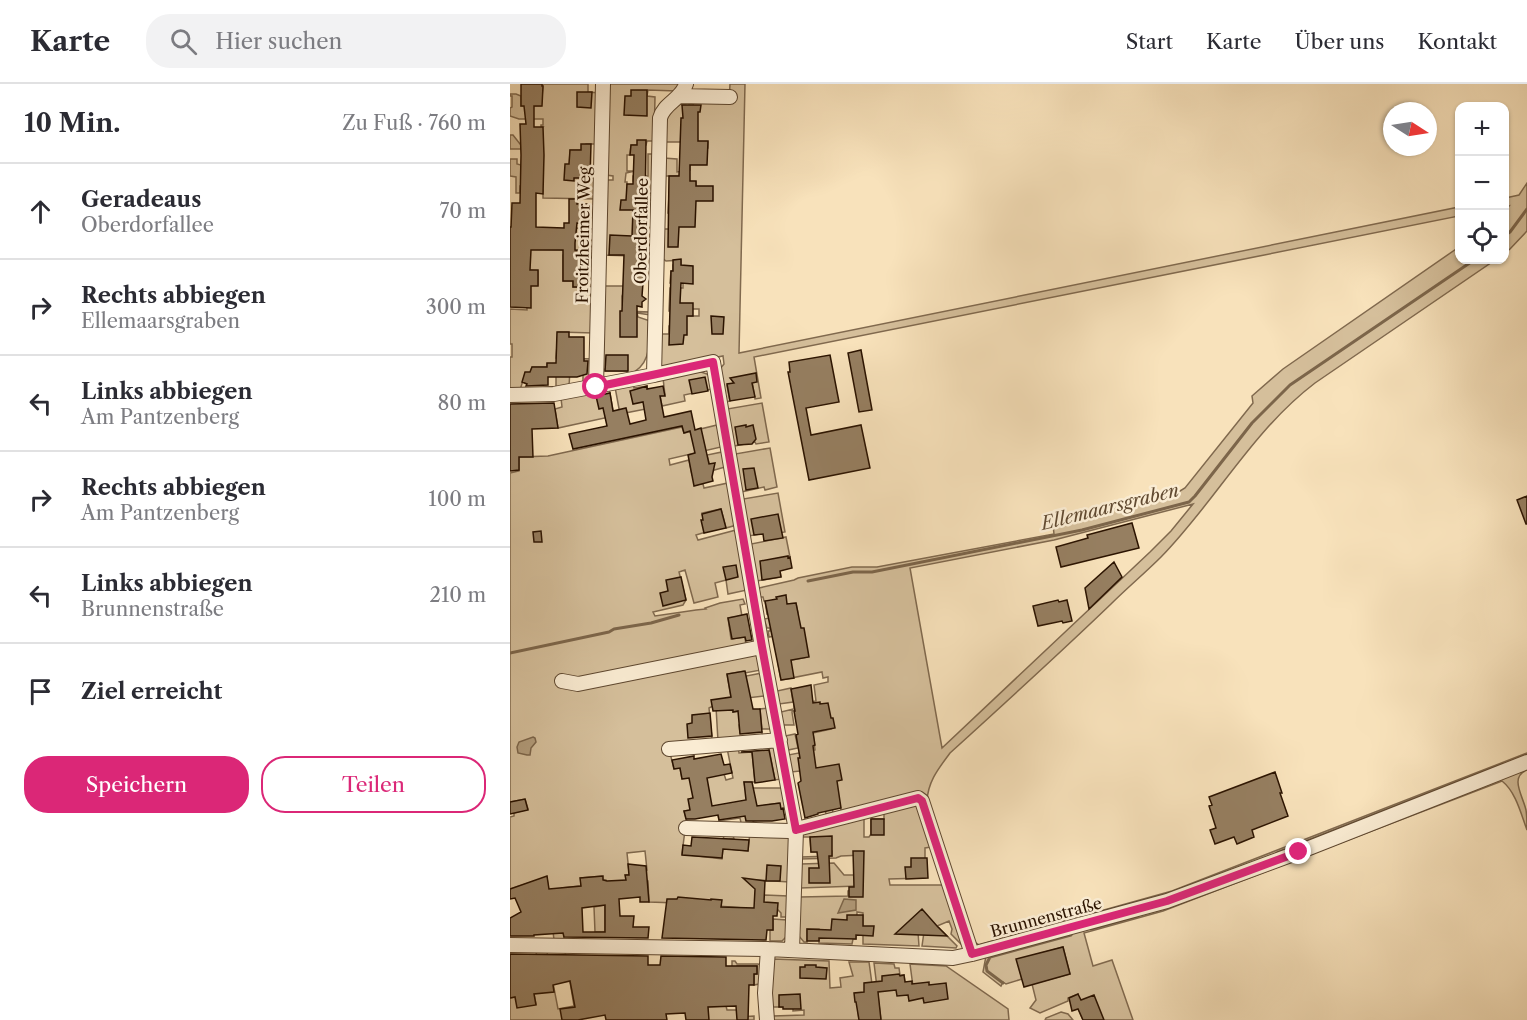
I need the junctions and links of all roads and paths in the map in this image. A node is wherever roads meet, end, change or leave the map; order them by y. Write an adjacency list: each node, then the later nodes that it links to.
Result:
1 (603, 84): 5 (street, Froitzheimer Weg)
2 (682, 90): 3 (street, Oberdorfallee); 4 (street, Oberdorfallee)
3 (730, 97)
4 (654, 375): 5 (street); 7 (street)
5 (596, 387): 6 (street)
6 (510, 395)
7 (762, 647): 8 (street); 9 (street)
8 (562, 681)
9 (780, 740): 10 (street); 13 (street)
10 (669, 749)
11 (1527, 762): 17 (street, Brunnenstraße)
12 (686, 828): 13 (street)
13 (796, 830): 16 (street); 17 (street)
14 (510, 945): 15 (street, Brunnenstraße)
15 (768, 949): 16 (street, Brunnenstraße); 18 (street)
16 (792, 950): 17 (street, Brunnenstraße)
17 (972, 954)
18 (767, 1020)

